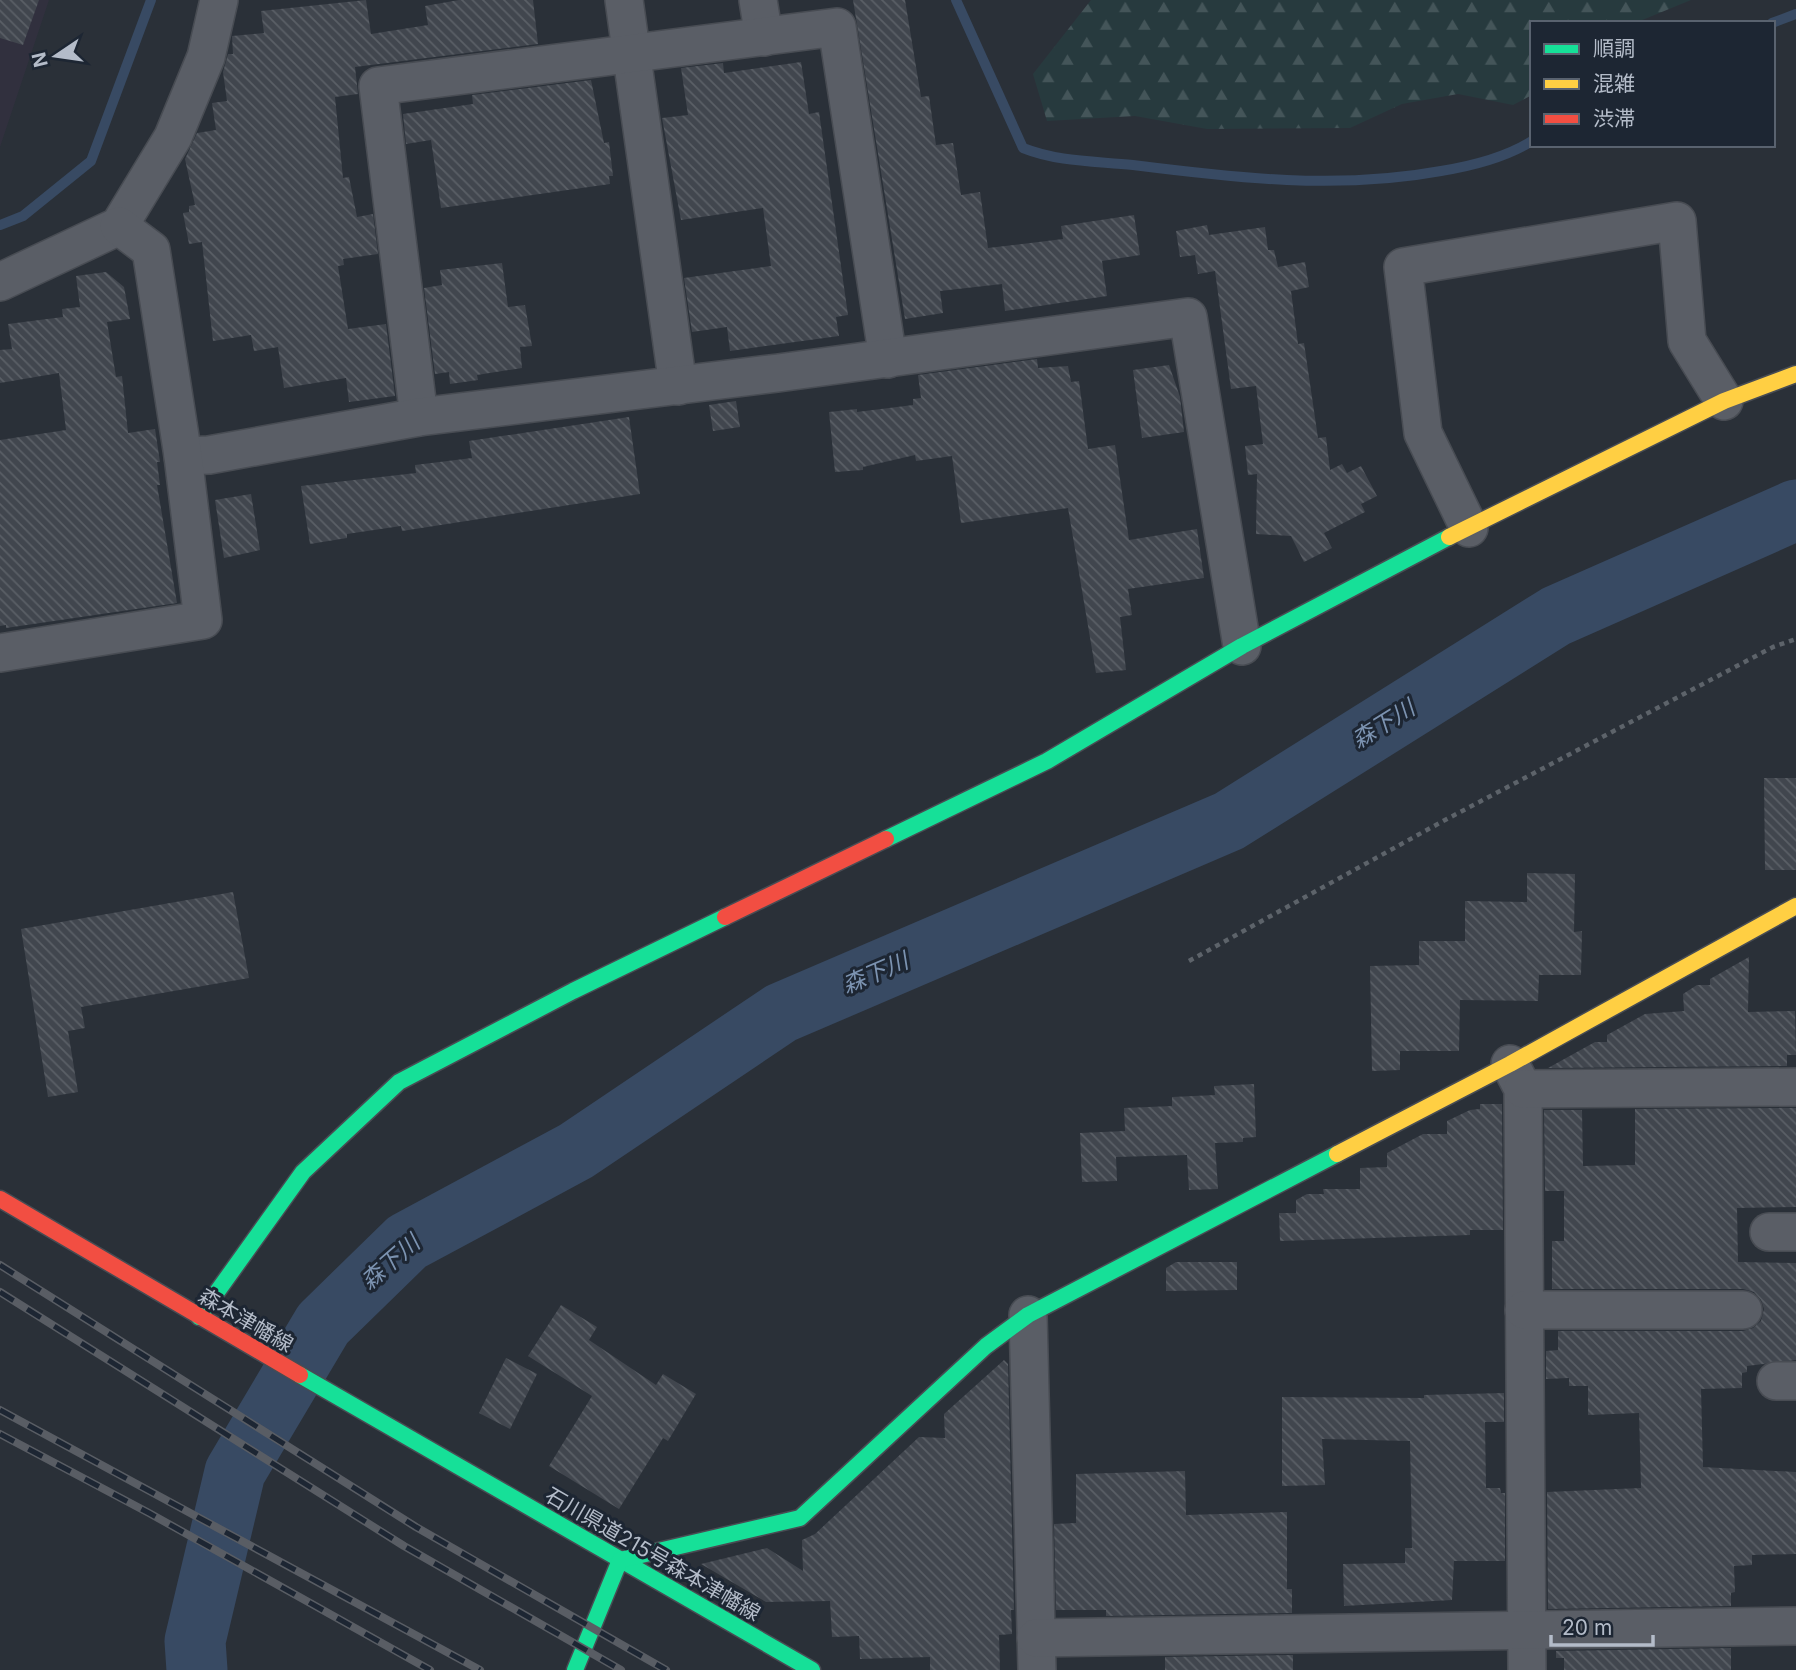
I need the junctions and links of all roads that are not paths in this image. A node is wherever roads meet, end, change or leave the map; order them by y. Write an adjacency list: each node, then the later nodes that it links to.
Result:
1 (219, 0): 6 (street)
2 (624, 0): 5 (street)
3 (758, 0): 4 (street)
4 (764, 37): 5 (street); 8 (street)
5 (631, 54): 10 (street); 12 (street)
6 (119, 226): 7 (street); 13 (street)
7 (0, 282)
8 (888, 359): 10 (street); 15 (street)
9 (1796, 373): 11 (street)
10 (678, 386): 12 (street)
11 (1724, 401): 14 (street); 14 (street)
12 (419, 417): 13 (street)
13 (183, 456): 16 (street)
14 (1468, 528): 15 (street)
15 (1242, 646): 24 (street)
16 (0, 653)
17 (1796, 906): 18 (street)
18 (1517, 1076): 19 (street); 21 (street); 23 (street)
19 (1796, 1087)
20 (0, 1199): 24 (street, 森本津幡線)
21 (1524, 1310): 22 (street); 28 (street)
22 (1743, 1310)
23 (1028, 1315): 26 (street); 29 (street)
24 (199, 1317): 25 (street, 森本津幡線)
25 (472, 1475): 26 (street, 石川県道215号森本津幡線)
26 (620, 1559): 30 (street); 31 (street, 石川県道215号森本津幡線)
27 (1796, 1626): 28 (street)
28 (1527, 1630): 29 (street); 32 (street)
29 (1037, 1654)
30 (575, 1670)
31 (812, 1670)
32 (1527, 1670)

